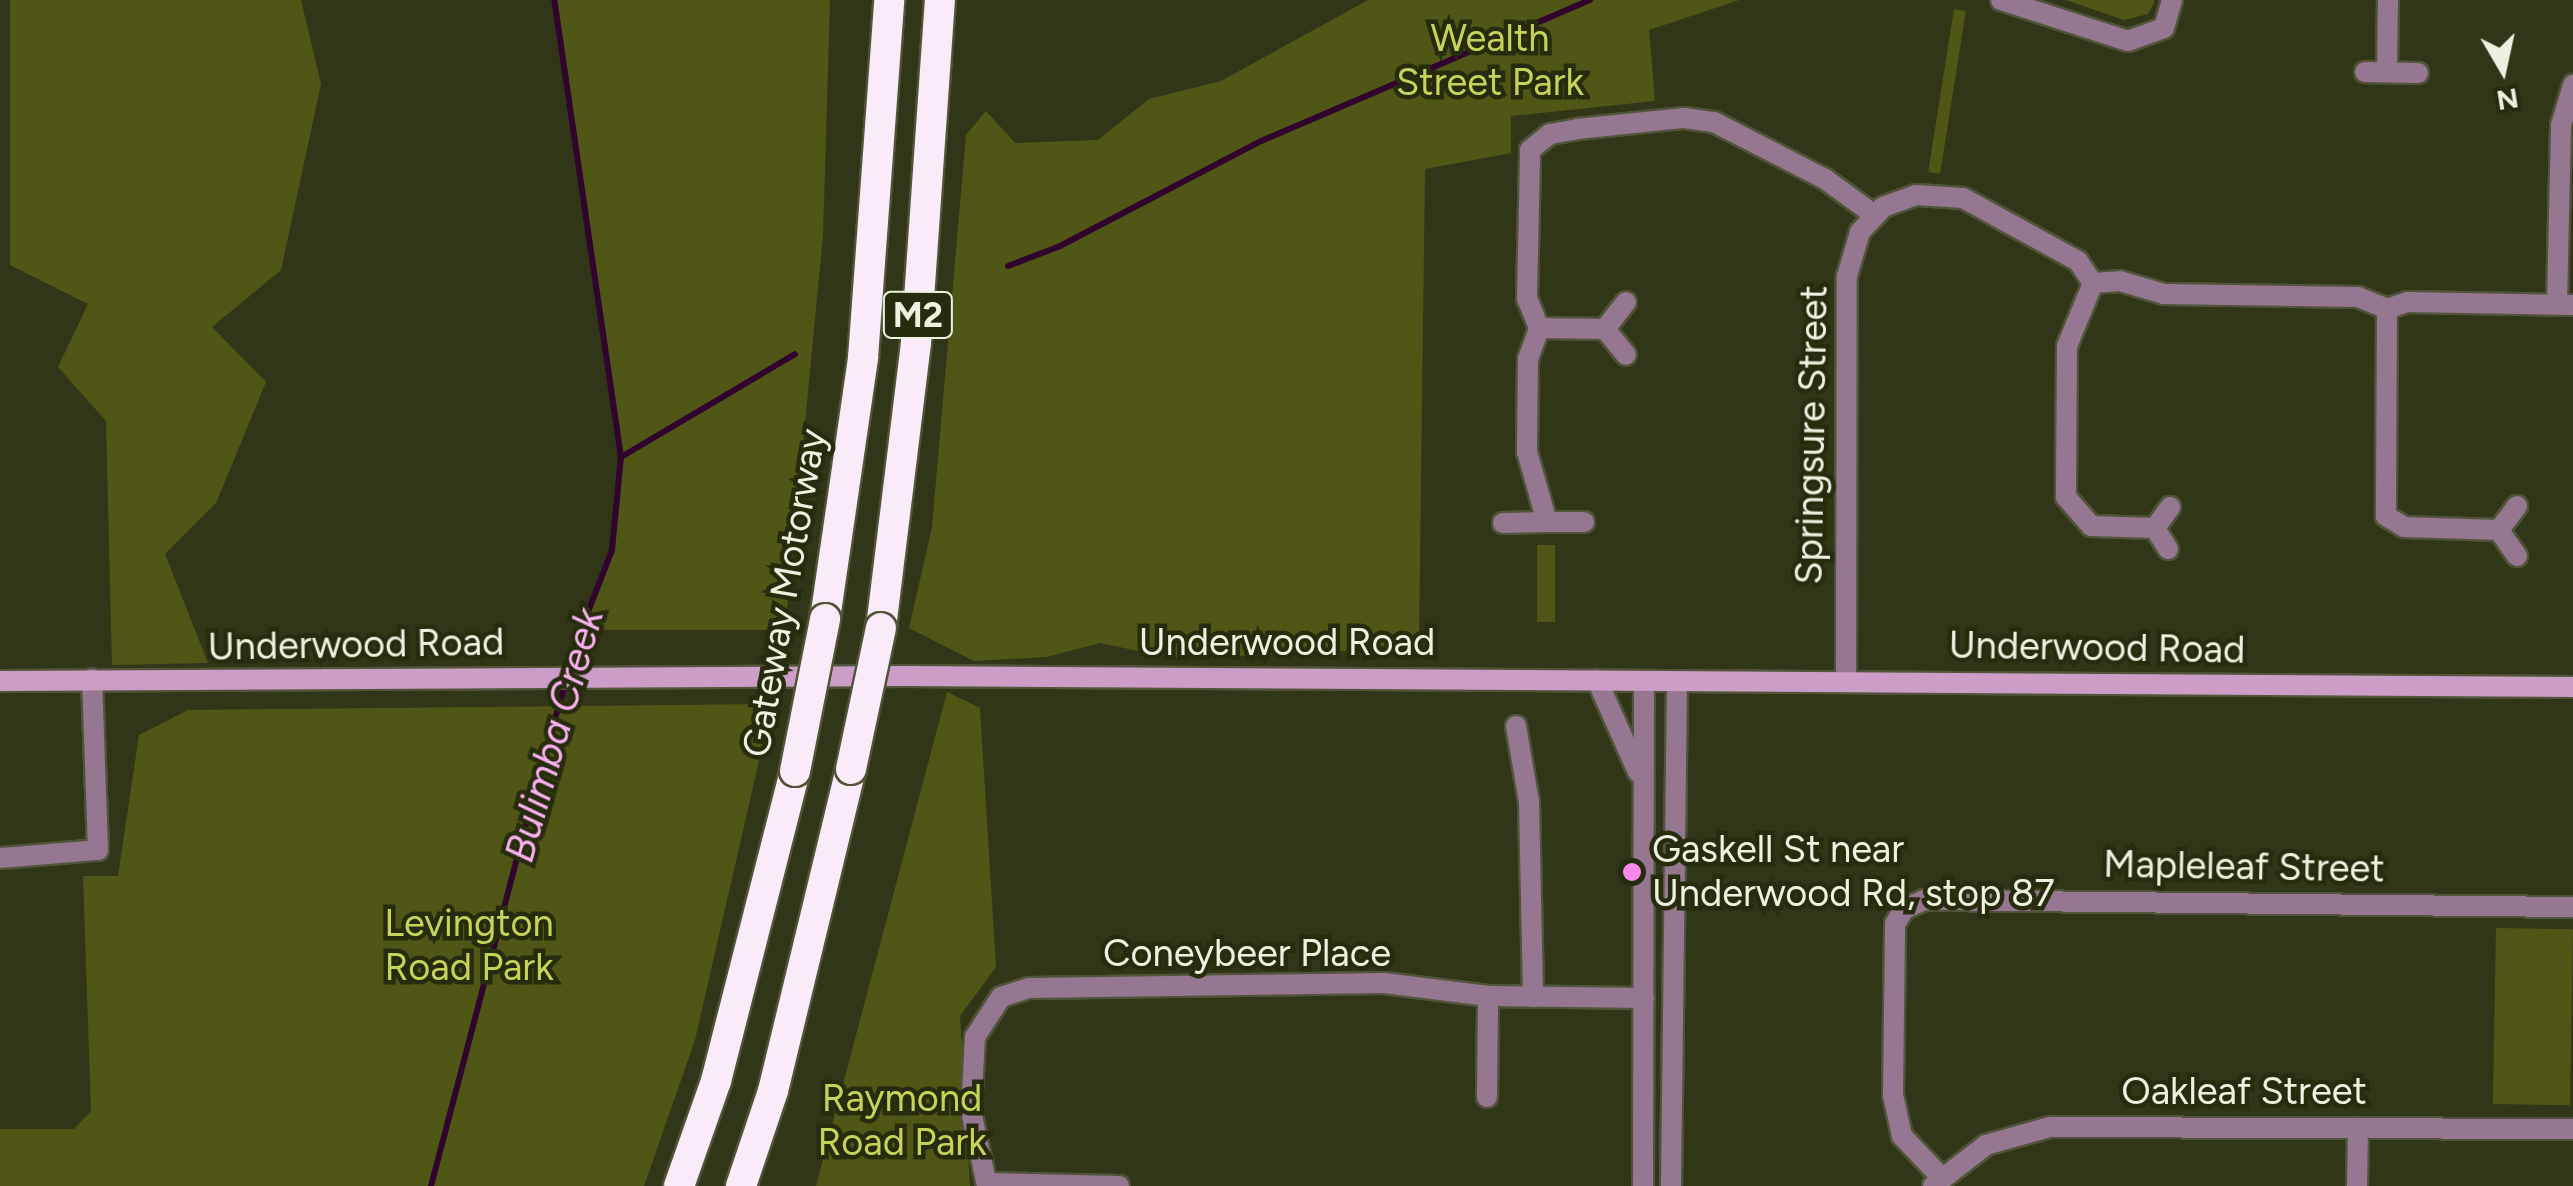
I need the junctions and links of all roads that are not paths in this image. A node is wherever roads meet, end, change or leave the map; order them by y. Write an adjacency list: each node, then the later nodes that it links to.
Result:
1 (888, 0): 47 (highway, Gateway Motorway / M2, bridge)
2 (940, 0): 48 (highway, M2, bridge)
3 (2002, 0): 4 (street)
4 (2172, 0)
5 (2388, 0): 6 (street)
6 (2387, 69): 7 (street); 8 (street)
7 (2365, 72)
8 (2418, 73)
9 (2573, 85): 13 (street)
10 (1873, 214): 11 (street); 15 (street); 29 (street, Springsure Street)
11 (2093, 283): 14 (street); 23 (street)
12 (1626, 302): 16 (street)
13 (2565, 305): 14 (street)
14 (2387, 309): 24 (street)
15 (1539, 328): 16 (street); 21 (street)
16 (1605, 329): 17 (street)
17 (1626, 356)
18 (2518, 506): 24 (street)
19 (2170, 507): 23 (street)
20 (1502, 522): 21 (street)
21 (1547, 522): 22 (street)
22 (1584, 522)
23 (2155, 528): 25 (street)
24 (2498, 530): 26 (street)
25 (2168, 549)
26 (2517, 556)
27 (92, 679): 28 (main road, Underwood Road); 30 (main road, Underwood Road); 36 (street)
28 (1597, 680): 31 (main road, Underwood Road); 35 (street)
29 (1846, 680): 32 (main road, Underwood Road); 33 (main road, Underwood Road)
30 (0, 681)
31 (1644, 681): 32 (main road, Underwood Road); 35 (street)
32 (1677, 682): 41 (street)
33 (2573, 687)
34 (1516, 726): 39 (street)
35 (1641, 778): 40 (street)
36 (0, 858)
37 (2573, 907): 45 (street, Mapleleaf Street)
38 (1488, 996): 39 (street, Coneybeer Place); 42 (street); 46 (street, Coneybeer Place)
39 (1533, 996): 40 (street, Coneybeer Place)
40 (1644, 998): 41 (street, Coneybeer Place); 50 (street)
41 (1672, 998): 51 (street)
42 (1487, 1098)
43 (2358, 1128): 44 (street, Oakleaf Street); 45 (street, Oakleaf Street); 52 (street)
44 (2573, 1129)
45 (1937, 1182)
46 (987, 1184): 49 (street)
47 (679, 1186)
48 (740, 1186)
49 (1118, 1186)
50 (1643, 1186)
51 (1671, 1186)
52 (2357, 1186)

